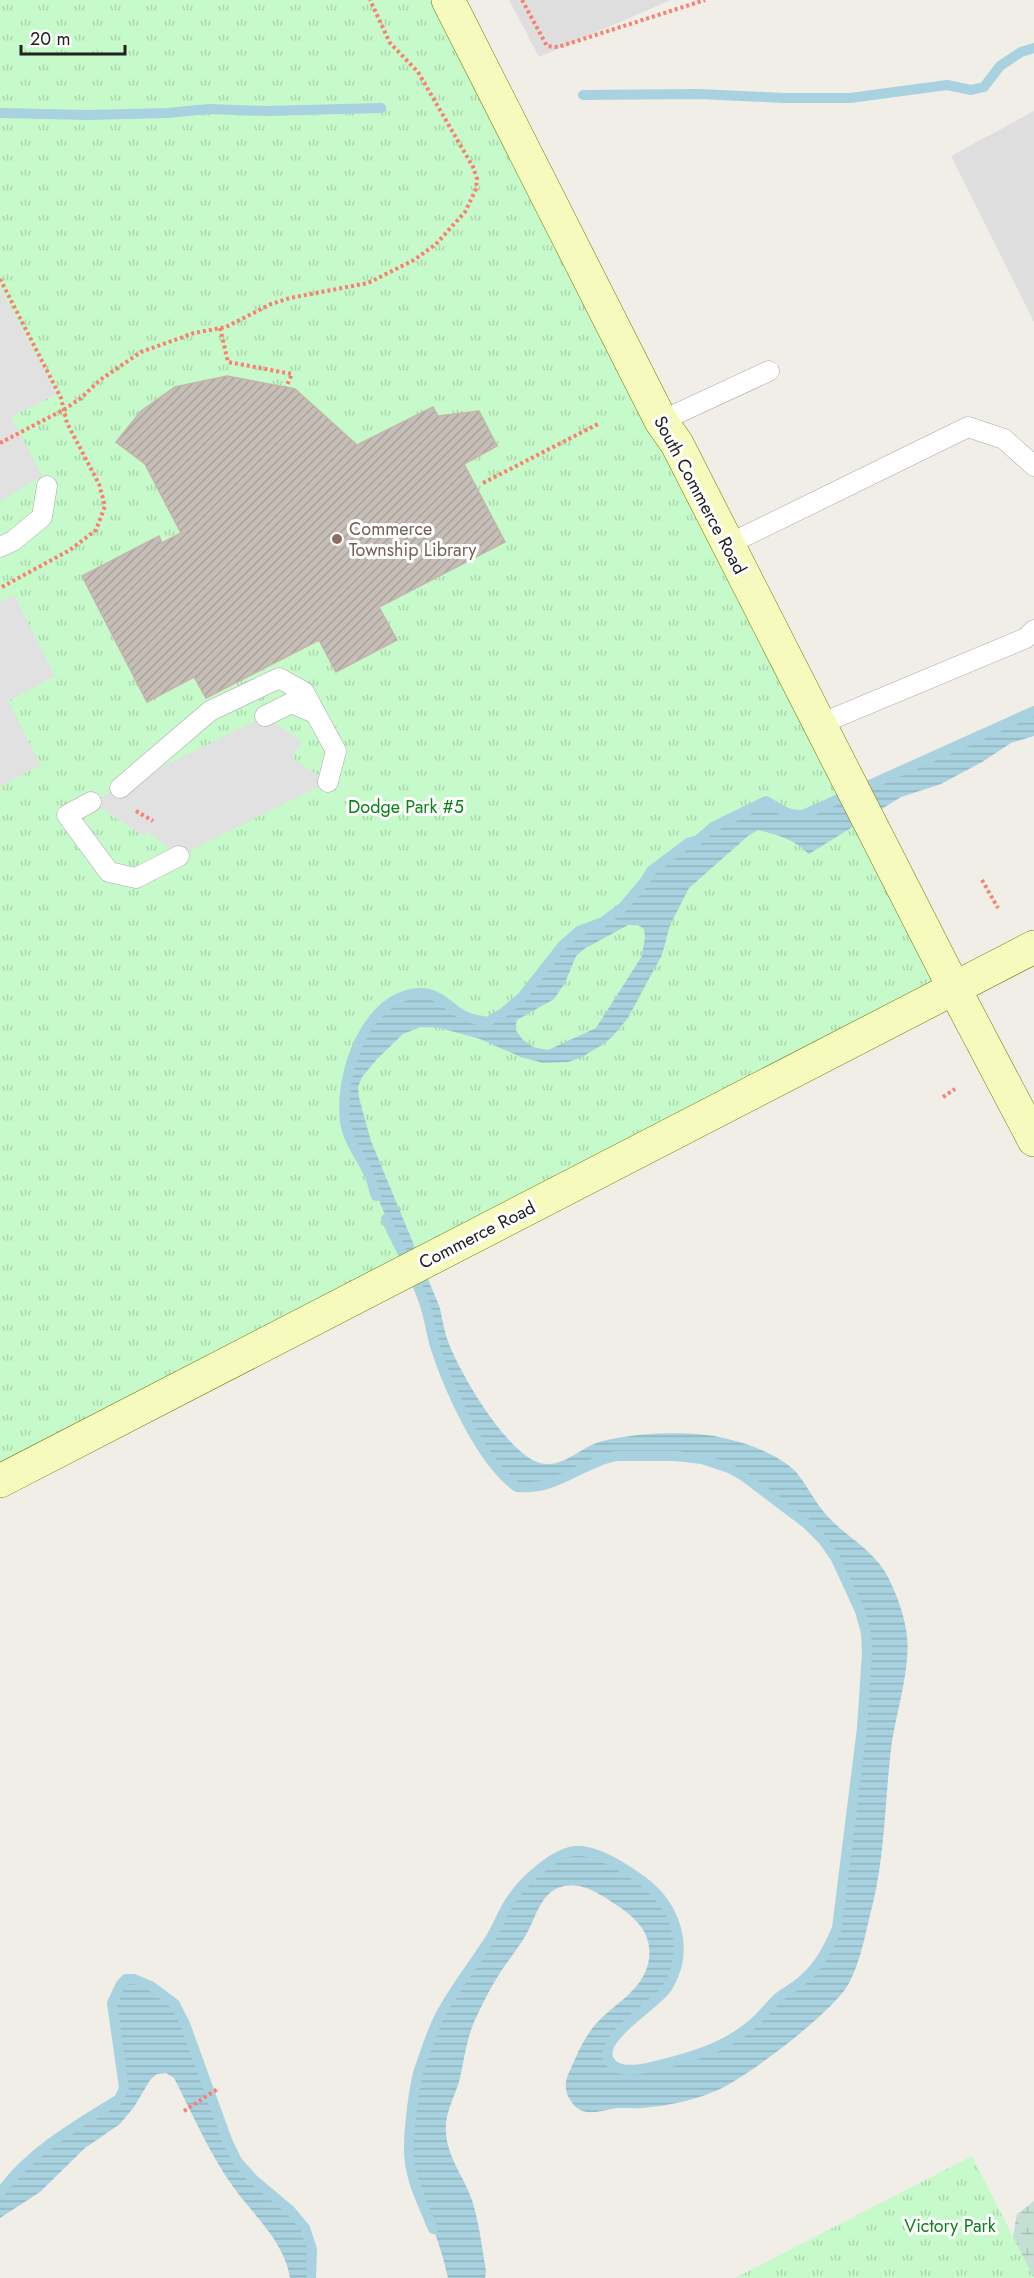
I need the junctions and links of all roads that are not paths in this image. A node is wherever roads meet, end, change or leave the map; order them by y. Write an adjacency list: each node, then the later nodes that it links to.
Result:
1 (448, 0): 3 (street, South Commerce Road)
2 (769, 371): 3 (lane)
3 (662, 421): 6 (street, South Commerce Road)
4 (1034, 466): 6 (lane)
5 (47, 486): 7 (lane)
6 (727, 545): 11 (street, South Commerce Road)
7 (0, 547)
8 (1034, 630): 11 (lane)
9 (315, 713): 10 (lane); 12 (lane); 13 (lane)
10 (265, 716)
11 (820, 724): 17 (street, South Commerce Road)
12 (328, 782)
13 (120, 788)
14 (91, 802): 15 (lane)
15 (179, 856)
16 (1034, 947): 17 (street, Commerce Road)
17 (954, 988): 18 (street, South Commerce Road); 19 (street, Commerce Road)
18 (1034, 1140)
19 (0, 1481)

